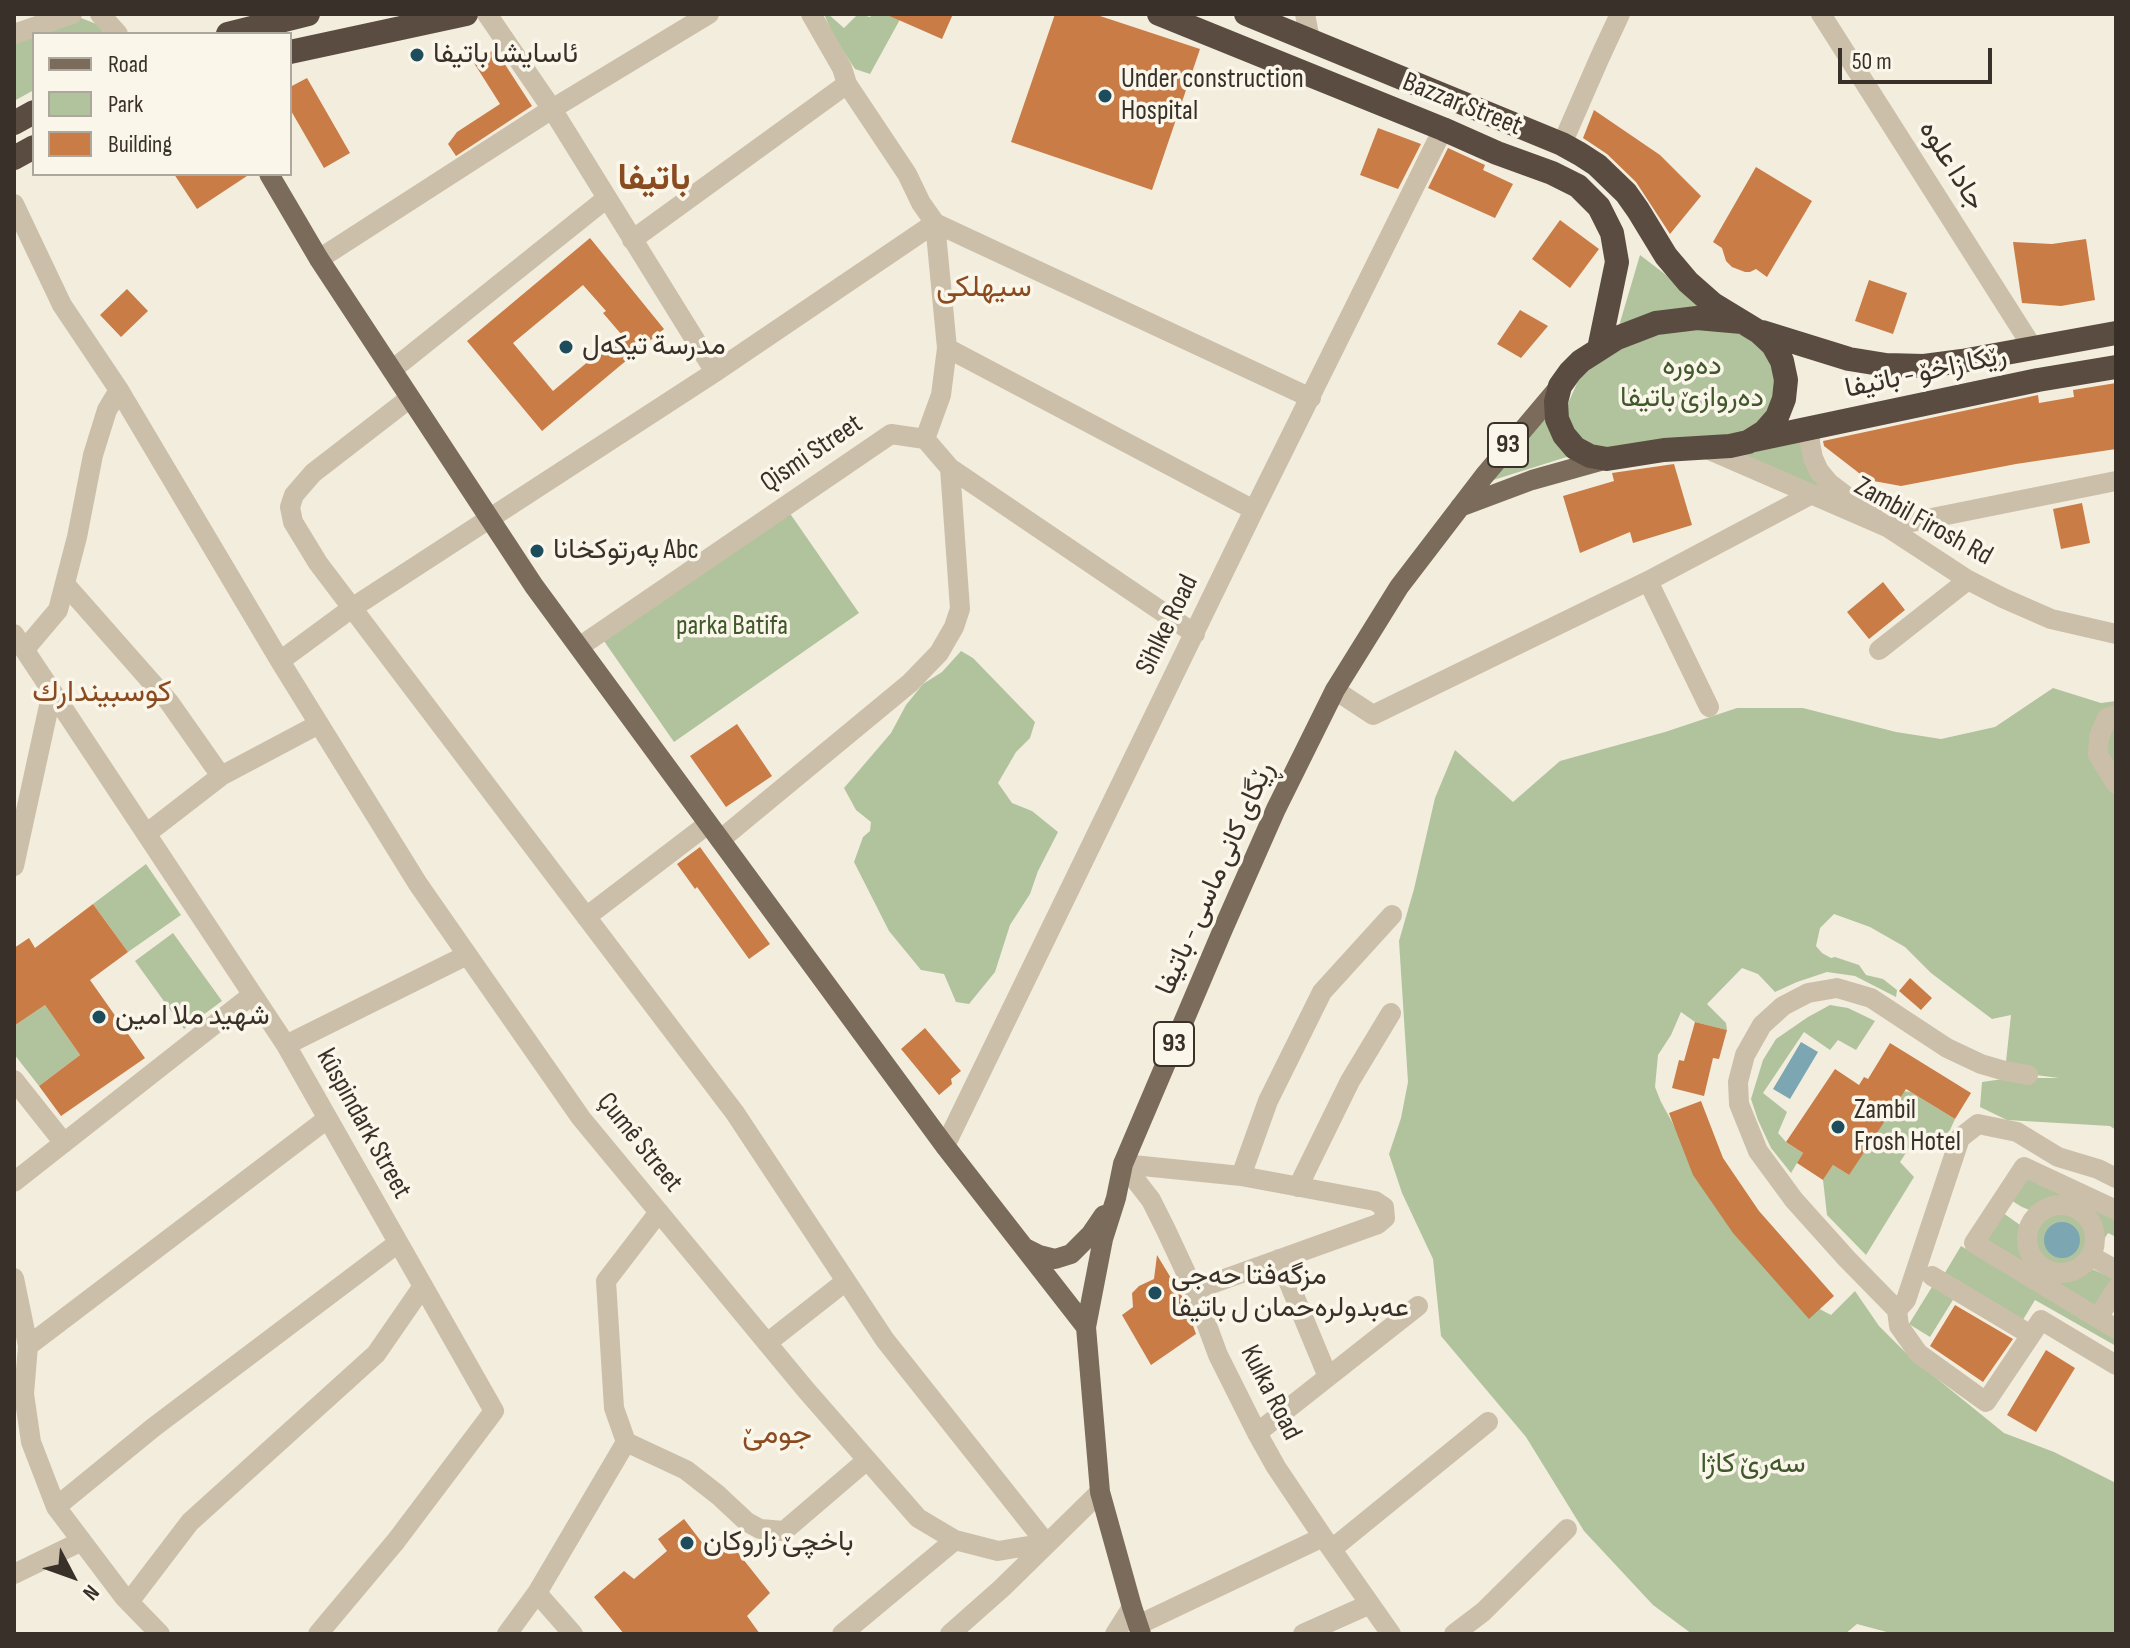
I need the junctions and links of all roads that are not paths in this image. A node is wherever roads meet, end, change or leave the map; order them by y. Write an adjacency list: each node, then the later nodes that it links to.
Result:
1 (72, 14): 15 (street)
2 (100, 14): 13 (street)
3 (466, 14): 17 (highway)
4 (487, 14): 19 (street)
5 (709, 14): 19 (street)
6 (811, 14): 18 (street)
7 (1159, 14): 22 (highway, Bazzar Street)
8 (1246, 14): 16 (highway, Bazzar Street)
9 (1305, 14): 16 (street)
10 (1821, 14): 35 (street, جادا علوه)
11 (303, 15): 14 (highway); 17 (highway)
12 (1615, 16): 23 (street)
13 (116, 32)
14 (236, 32)
15 (14, 34)
16 (1310, 40): 23 (highway, Bazzar Street)
17 (297, 51)
18 (847, 84): 29 (street); 30 (street)
19 (552, 109): 27 (street); 31 (street)
20 (32, 113): 21 (highway)
21 (14, 123)
22 (1443, 129): 36 (highway, Bazzar Street); 43 (street, Sihlke Road)
23 (1562, 144): 32 (highway, Bazzar Street)
24 (32, 148): 25 (highway)
25 (14, 158)
26 (270, 176): 31 (main road)
27 (607, 198): 30 (street); 38 (street)
28 (14, 204): 41 (street, Çumê Street)
29 (935, 223): 34 (street); 39 (street); 43 (street)
30 (632, 240): 39 (street)
31 (319, 259): 38 (main road)
32 (1751, 327): 35 (highway, رێکا زاخۆ - باتیفا); 36 (highway); 46 (highway)
33 (2116, 333): 35 (highway, رێکا زاخۆ - باتیفا)
34 (947, 348): 45 (street); 53 (street)
35 (2033, 348)
36 (1599, 349): 40 (highway)
37 (2116, 367): 44 (highway, رێکا زاخۆ - باتیفا)
38 (392, 370): 42 (main road)
39 (715, 372): 54 (street)
40 (1560, 386): 48 (highway); 52 (main road, ڕێگای کانی ماسی - باتيفا / 93)
41 (119, 390): 58 (street); 65 (street, Çumê Street)
42 (410, 398): 54 (main road); 59 (street)
43 (1311, 398): 53 (street, Sihlke Road)
44 (1810, 428): 46 (highway, رێکا زاخۆ - باتیفا); 55 (street)
45 (925, 439): 49 (street); 63 (street, Qismi Street)
46 (1748, 442): 47 (highway)
47 (1705, 448): 48 (highway); 51 (street, Zambil Firosh Rd)
48 (1607, 459): 52 (main road, 93)
49 (950, 468): 60 (street); 73 (street)
50 (2116, 481): 55 (street)
51 (1812, 494): 55 (street, Zambil Firosh Rd); 57 (street)
52 (1460, 507): 66 (main road, ڕێگای کانی ماسی - باتيفا / 93)
53 (1254, 510): 60 (street, Sihlke Road)
54 (489, 518): 59 (street); 63 (main road)
55 (1887, 527): 56 (street, Zambil Firosh Rd)
56 (1968, 580): 61 (street, Zambil Firosh Rd); 64 (street)
57 (1648, 581): 66 (street); 68 (street)
58 (65, 584): 62 (street); 71 (street)
59 (352, 608): 65 (street); 77 (street)
60 (1195, 634): 86 (street, Sihlke Road)
61 (2116, 634)
62 (20, 642): 67 (street, kûspindark Street)
63 (579, 647): 73 (main road)
64 (1879, 650)
65 (280, 661): 70 (street, Çumê Street)
66 (1335, 690): 87 (main road, ڕێگای کانی ماسی - باتيفا / 93)
67 (52, 692): 74 (street, kûspindark Street); 75 (street)
68 (1709, 707)
69 (2116, 715): 72 (street)
70 (319, 724): 71 (street); 78 (street, Çumê Street)
71 (221, 776): 74 (street)
72 (2116, 784)
73 (714, 832): 77 (street); 86 (main road)
74 (146, 834): 79 (street, kûspindark Street)
75 (14, 866)
76 (1392, 915): 88 (street)
77 (586, 917): 106 (street)
78 (467, 955): 81 (street); 96 (street, Çumê Street)
79 (252, 995): 81 (street, kûspindark Street); 85 (street)
80 (1391, 1013): 91 (street)
81 (286, 1045): 84 (street, kûspindark Street)
82 (2028, 1075): 111 (street)
83 (14, 1080): 85 (street)
84 (327, 1119): 98 (street, kûspindark Street); 117 (street)
85 (64, 1143): 90 (street)
86 (945, 1146): 99 (main road)
87 (1123, 1164): 88 (street); 92 (main road, ڕێگای کانی ماسی - باتيفا / 93); 109 (street, Kulka Road)
88 (1241, 1176): 91 (street)
89 (2116, 1178): 111 (street)
90 (14, 1182)
91 (1298, 1187): 101 (street)
92 (1116, 1198): 99 (main road); 113 (main road, ڕێگای کانی ماسی - باتيفا / 93)
93 (2002, 1201): 94 (street); 97 (street); 103 (street)
94 (2083, 1203): 95 (street); 97 (street); 100 (street)
95 (2116, 1210)
96 (659, 1212): 116 (street, Çumê Street); 123 (street)
97 (2033, 1221): 103 (street)
98 (398, 1243): 107 (street, kûspindark Street); 126 (street)
99 (1025, 1248): 113 (main road)
100 (2091, 1256): 102 (street); 103 (street)
101 (1279, 1259): 109 (street); 119 (street)
102 (2116, 1270)
103 (2039, 1274): 112 (street)
104 (1932, 1276): 115 (street)
105 (14, 1278): 117 (street)
106 (846, 1281): 116 (street); 130 (street)
107 (423, 1286): 134 (street); 138 (street, kûspindark Street)
108 (2116, 1289): 112 (street)
109 (1194, 1290): 122 (street, Kulka Road)
110 (1418, 1306): 119 (street)
111 (1897, 1310): 115 (street)
112 (2098, 1318): 114 (street)
113 (1086, 1327): 125 (main road, ڕێگای کانی ماسی - باتيفا / 93)
114 (2116, 1329)
115 (2031, 1335): 118 (street)
116 (767, 1343): 124 (street, Çumê Street)
117 (28, 1346): 120 (street)
118 (2116, 1365)
119 (1328, 1377): 122 (street)
120 (19, 1396): 126 (street)
121 (1488, 1422): 131 (street)
122 (1257, 1433): 131 (street, Kulka Road)
123 (626, 1442): 124 (street); 133 (street)
124 (867, 1460): 128 (street, Çumê Street)
125 (1100, 1492): 130 (street); 136 (main road, ڕێگای کانی ماسی - باتيفا / 93)
126 (56, 1507): 129 (street)
127 (1567, 1529): 146 (street)
128 (955, 1540): 130 (street, Çumê Street); 141 (street)
129 (82, 1541): 132 (street); 134 (street)
130 (1046, 1543): 142 (street)
131 (1328, 1543): 135 (street, Kulka Road); 136 (street)
132 (14, 1574)
133 (537, 1593): 139 (street); 140 (street)
134 (129, 1602): 137 (street)
135 (1370, 1604): 144 (street); 145 (street, Kulka Road)
136 (1137, 1622): 143 (street)
137 (160, 1634)
138 (318, 1634)
139 (507, 1634)
140 (573, 1634)
141 (842, 1634)
142 (950, 1634)
143 (1115, 1634)
144 (1303, 1634)
145 (1391, 1634)
146 (1454, 1634)

